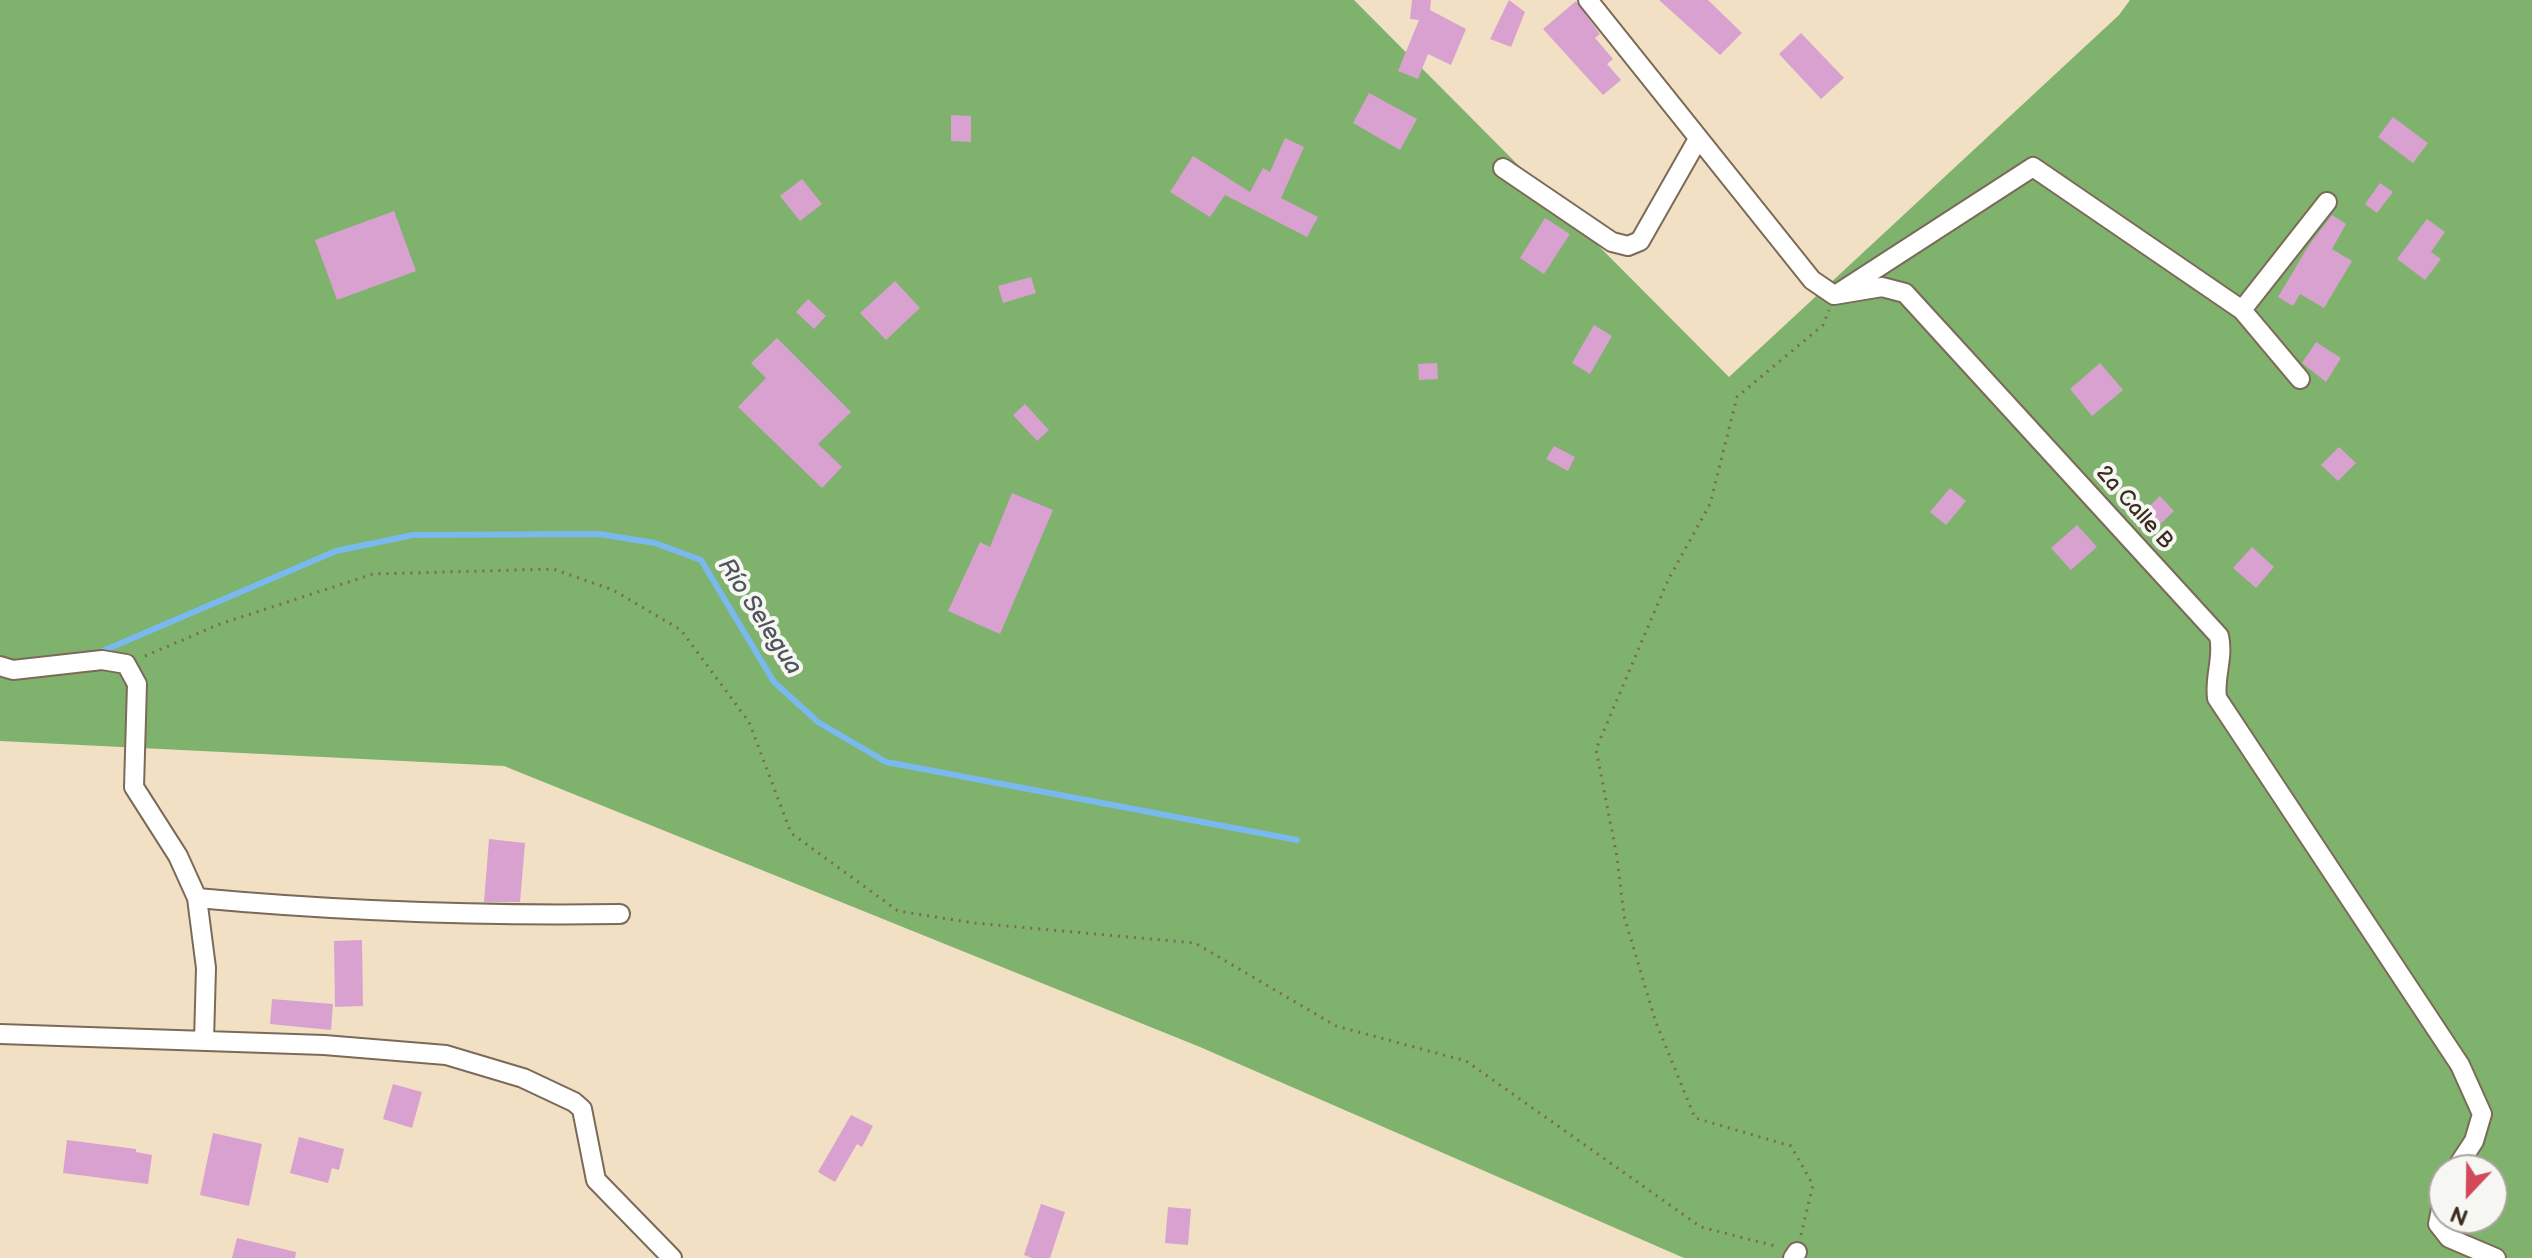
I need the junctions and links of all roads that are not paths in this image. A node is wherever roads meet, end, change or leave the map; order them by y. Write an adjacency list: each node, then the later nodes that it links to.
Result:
1 (1588, 0): 2 (street)
2 (1698, 139): 3 (street); 5 (street)
3 (1503, 168)
4 (2327, 202): 6 (street)
5 (1834, 295): 6 (street); 13 (street, 2a Calle B)
6 (2242, 310): 7 (street)
7 (2300, 379)
8 (0, 666): 9 (street)
9 (197, 898): 10 (street); 12 (street)
10 (620, 914)
11 (0, 1034): 12 (street)
12 (204, 1041): 15 (street)
13 (2465, 1154)
14 (2446, 1234): 16 (street)
15 (672, 1258)
16 (2496, 1258)

